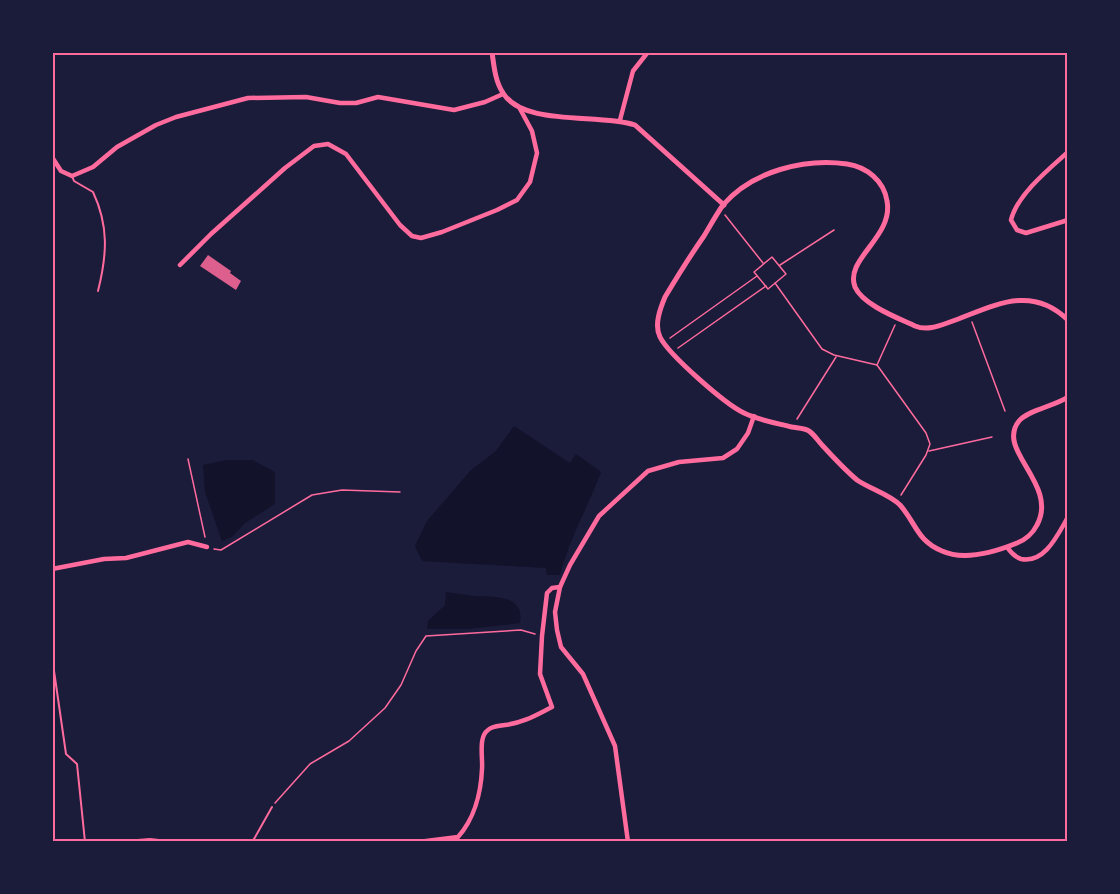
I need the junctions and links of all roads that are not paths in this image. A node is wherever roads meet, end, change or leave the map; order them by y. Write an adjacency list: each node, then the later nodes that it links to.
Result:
1 (492, 52): 3 (street)
2 (648, 52): 6 (street)
3 (503, 94): 4 (street); 10 (street)
4 (519, 106): 6 (street); 13 (street)
5 (52, 116): 7 (street)
6 (620, 120): 11 (street)
7 (52, 122)
8 (1068, 152): 12 (street)
9 (52, 157): 10 (street)
10 (72, 176): 14 (lane)
11 (722, 207): 15 (street); 17 (street)
12 (1068, 220)
13 (180, 265)
14 (98, 291)
15 (1068, 320)
16 (1068, 397): 20 (street)
17 (754, 416): 20 (street); 22 (street)
18 (1068, 517): 20 (street)
19 (207, 547): 21 (street)
20 (1007, 547)
21 (52, 568)
22 (560, 587): 31 (street); 32 (street)
23 (52, 657): 25 (lane)
24 (272, 807): 30 (lane)
25 (85, 842)
26 (112, 842): 27 (lane)
27 (177, 842)
28 (195, 842): 29 (lane)
29 (228, 842)
30 (249, 842)
31 (418, 842)
32 (628, 842)

